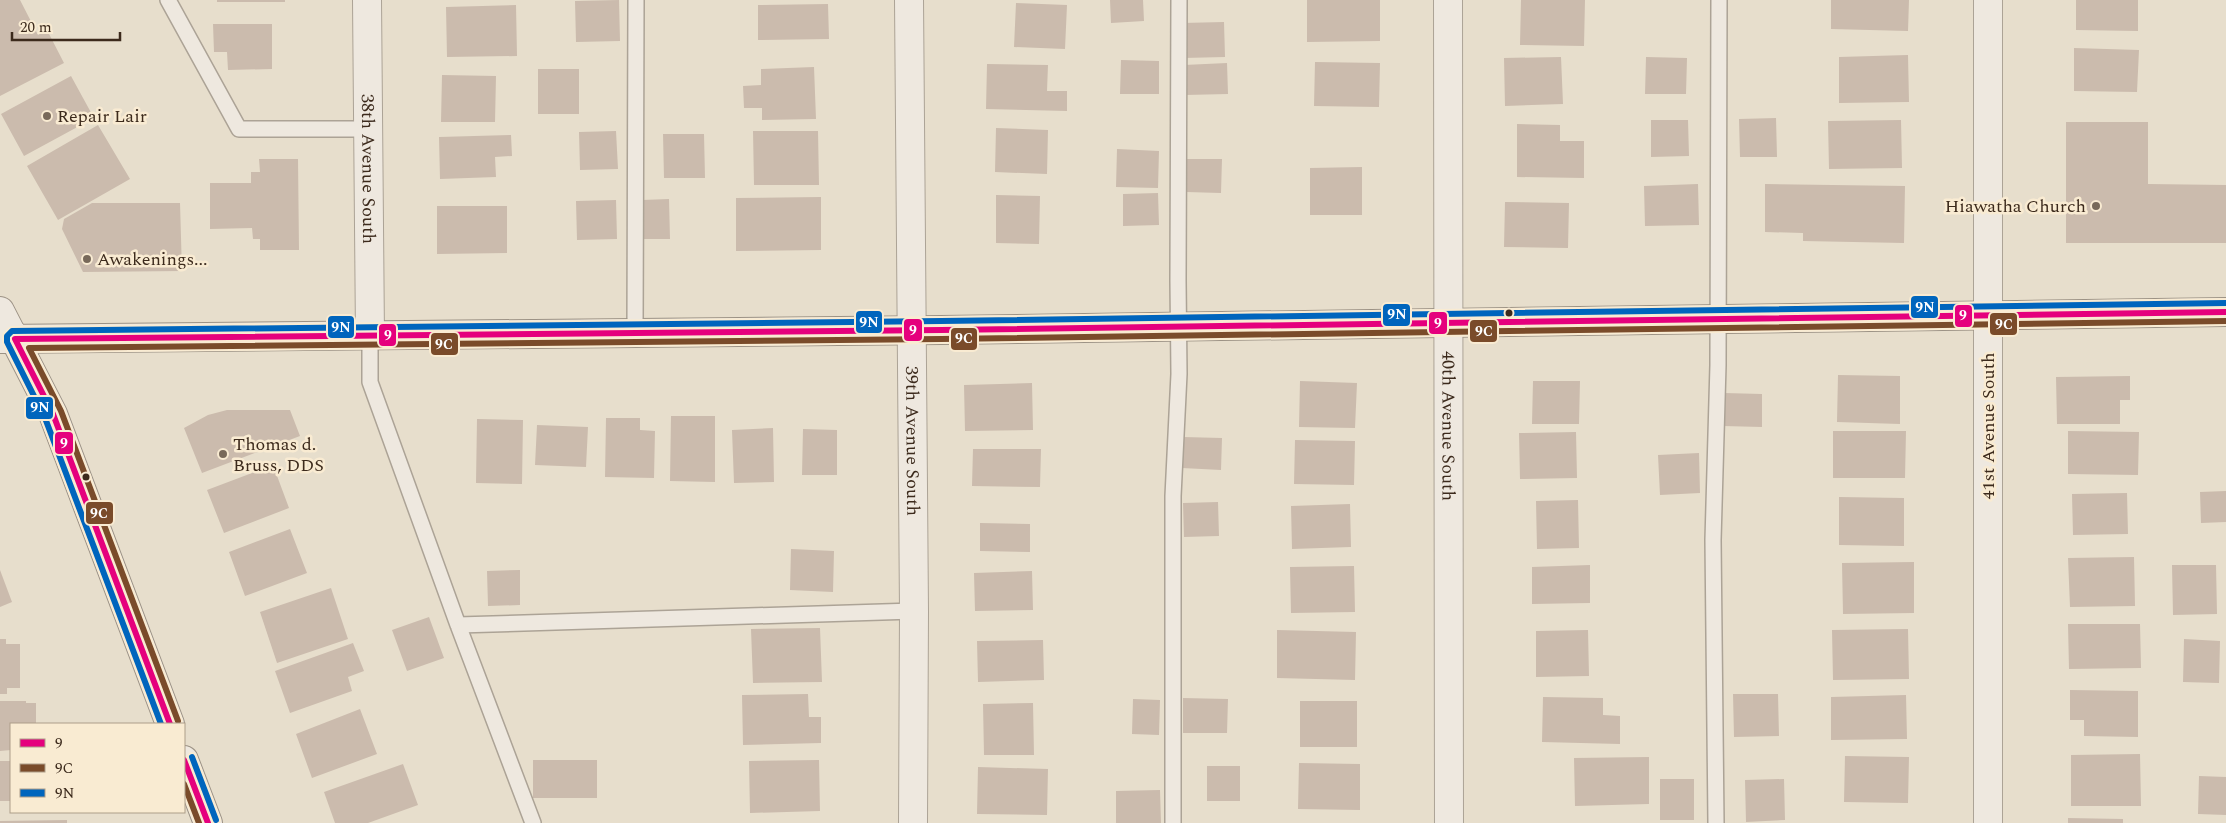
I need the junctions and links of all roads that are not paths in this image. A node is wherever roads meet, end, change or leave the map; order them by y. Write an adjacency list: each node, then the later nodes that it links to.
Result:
1 (168, 0): 9 (lane)
2 (367, 0): 9 (street, 38th Avenue South)
3 (636, 0): 17 (lane)
4 (909, 0): 16 (street, 39th Avenue South)
5 (1179, 0): 15 (lane)
6 (1448, 0): 14 (street, 40th Avenue South)
7 (1719, 0): 13 (lane)
8 (1988, 0): 12 (street, 41st Avenue South)
9 (367, 129): 18 (street, 38th Avenue South)
10 (0, 311): 19 (street)
11 (2226, 312): 12 (street)
12 (1988, 316): 13 (street); 30 (street, 41st Avenue South)
13 (1717, 319): 14 (street); 29 (lane)
14 (1449, 324): 15 (street); 28 (street, 40th Avenue South)
15 (1180, 326): 16 (street); 27 (lane)
16 (911, 330): 17 (street); 20 (street, 39th Avenue South)
17 (635, 333): 18 (street)
18 (370, 337): 19 (street); 21 (lane)
19 (7, 339): 22 (street)
20 (914, 611): 21 (lane); 26 (street, 39th Avenue South)
21 (458, 625): 25 (lane)
22 (170, 723)
23 (185, 763): 24 (street)
24 (208, 823)
25 (533, 823)
26 (912, 823)
27 (1174, 823)
28 (1449, 823)
29 (1716, 823)
30 (1988, 823)

